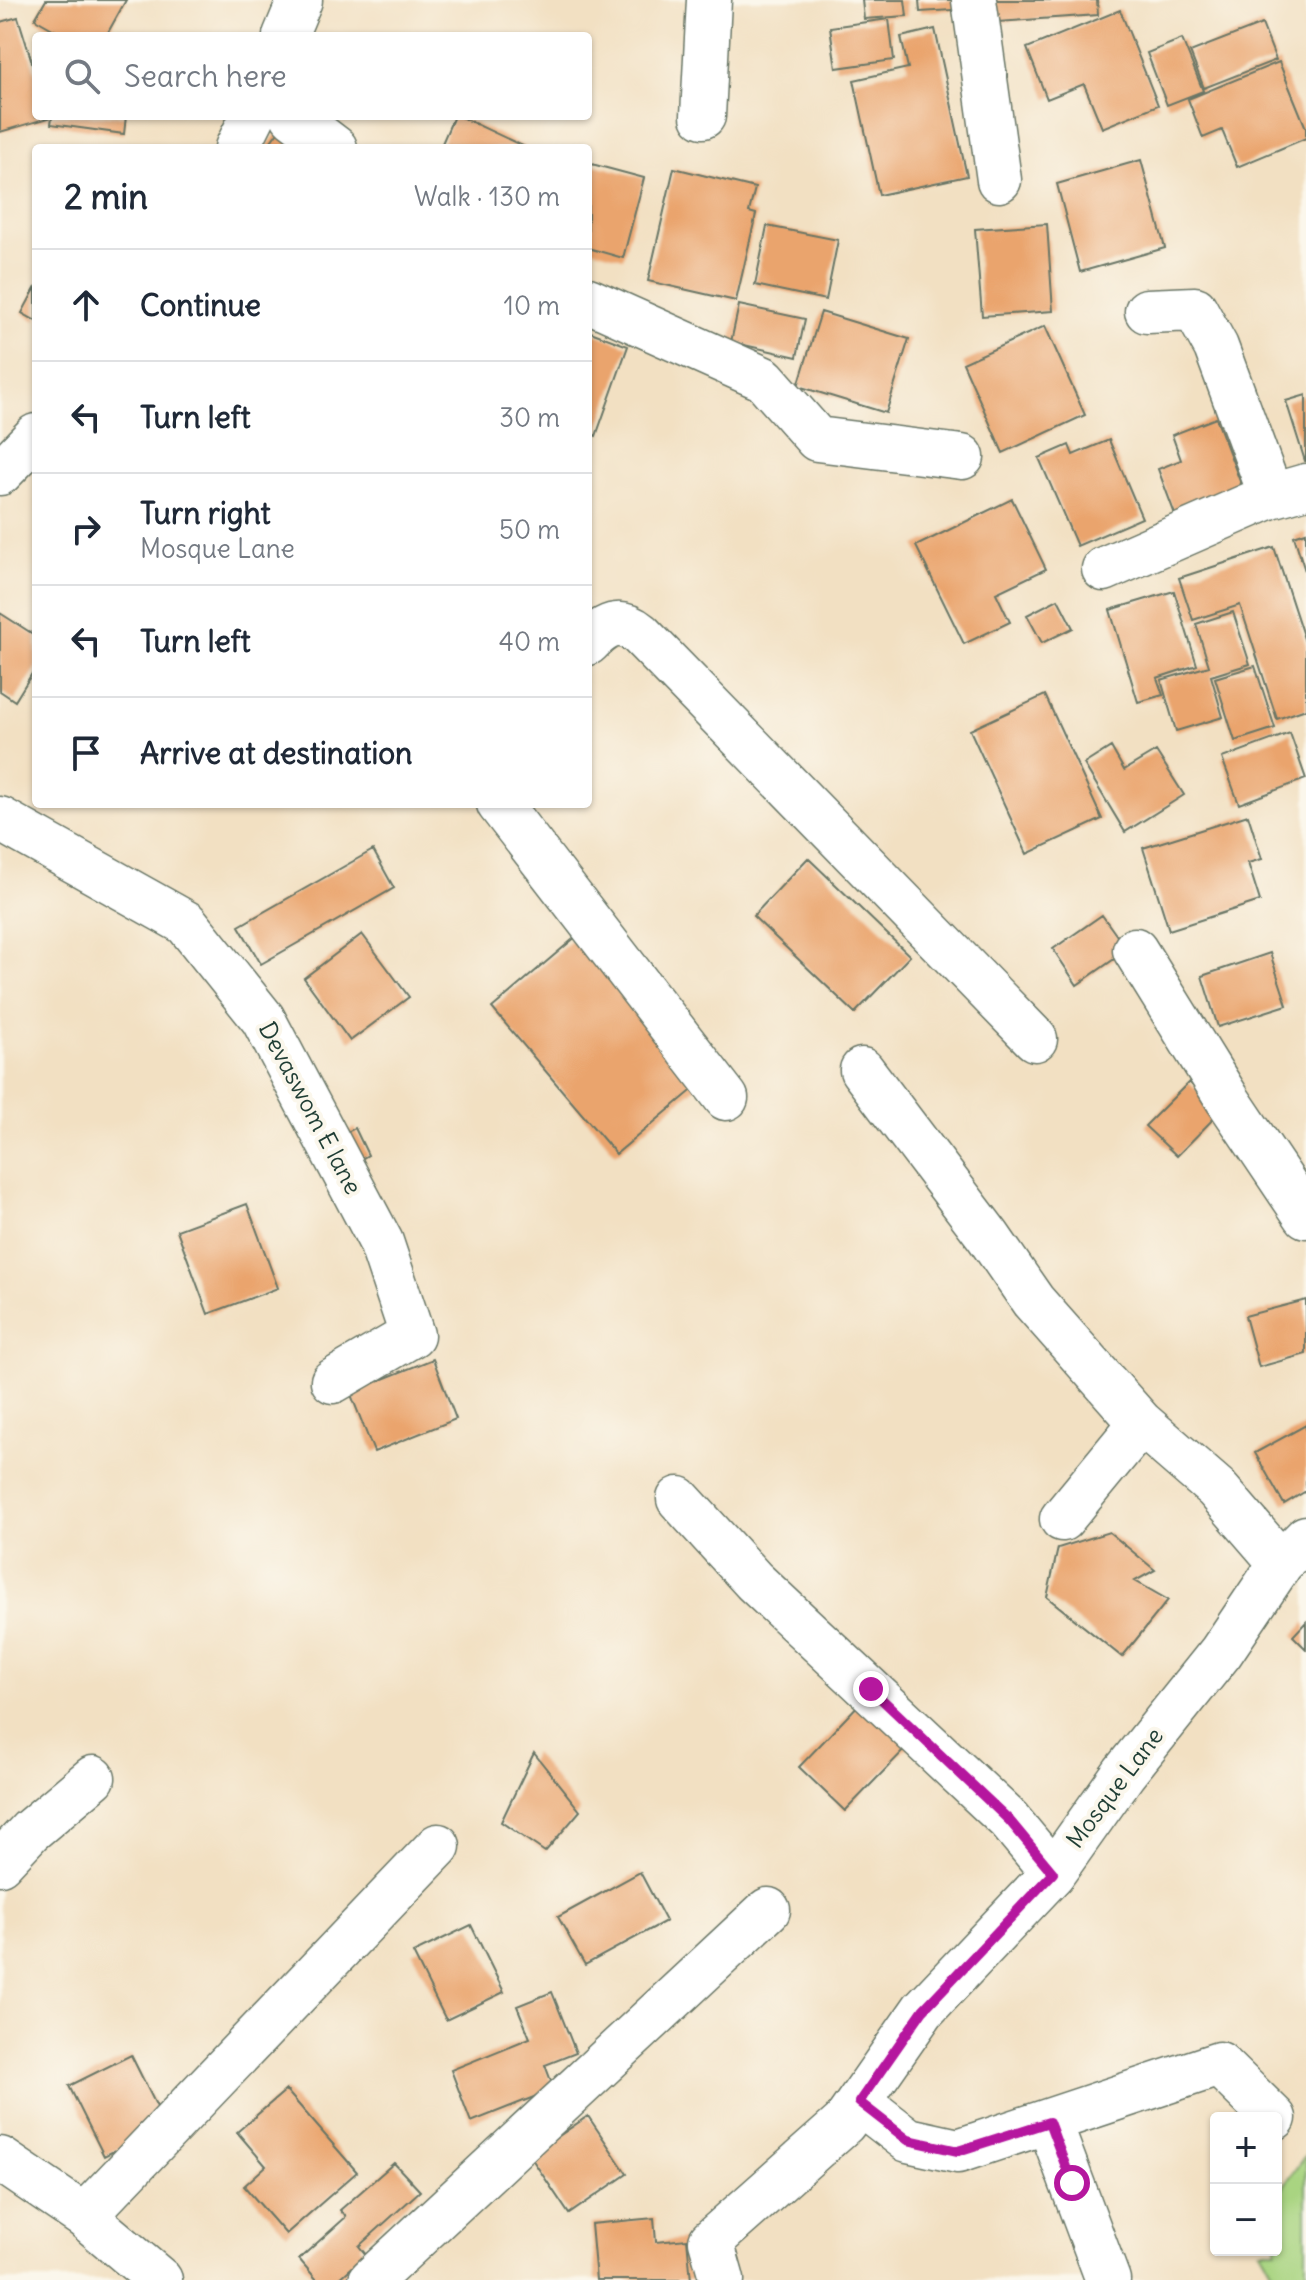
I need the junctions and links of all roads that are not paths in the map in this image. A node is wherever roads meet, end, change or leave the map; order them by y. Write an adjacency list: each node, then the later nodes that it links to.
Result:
1 (300, 0): 4 (street)
2 (709, 0): 5 (street)
3 (974, 0): 10 (street)
4 (287, 32)
5 (703, 116)
6 (251, 120): 8 (street)
7 (298, 120): 9 (street)
8 (239, 144)
9 (330, 144)
10 (999, 180)
11 (592, 302): 13 (street)
12 (1147, 311): 14 (street)
13 (962, 457)
14 (1289, 491): 15 (street)
15 (1104, 569)
16 (592, 639): 20 (street)
17 (502, 808): 22 (street)
18 (0, 819): 24 (street, Devaswom E lane)
19 (1135, 950): 23 (street)
20 (1035, 1039)
21 (862, 1070): 25 (street)
22 (726, 1098)
23 (1306, 1216)
24 (333, 1381)
25 (1141, 1423): 27 (street); 28 (street)
26 (679, 1499): 32 (street)
27 (1062, 1519)
28 (1294, 1551): 32 (street, Mosque Lane)
29 (93, 1778): 31 (street)
30 (438, 1846): 38 (street)
31 (0, 1863)
32 (1053, 1873): 34 (street, Mosque Lane)
33 (768, 1910): 40 (street)
34 (859, 2102): 36 (street); 41 (street, Mosque Lane)
35 (1268, 2112): 36 (street)
36 (1049, 2122): 42 (street)
37 (0, 2159): 38 (street)
38 (84, 2216): 39 (street)
39 (160, 2280)
40 (371, 2280)
41 (722, 2280)
42 (1108, 2280)

